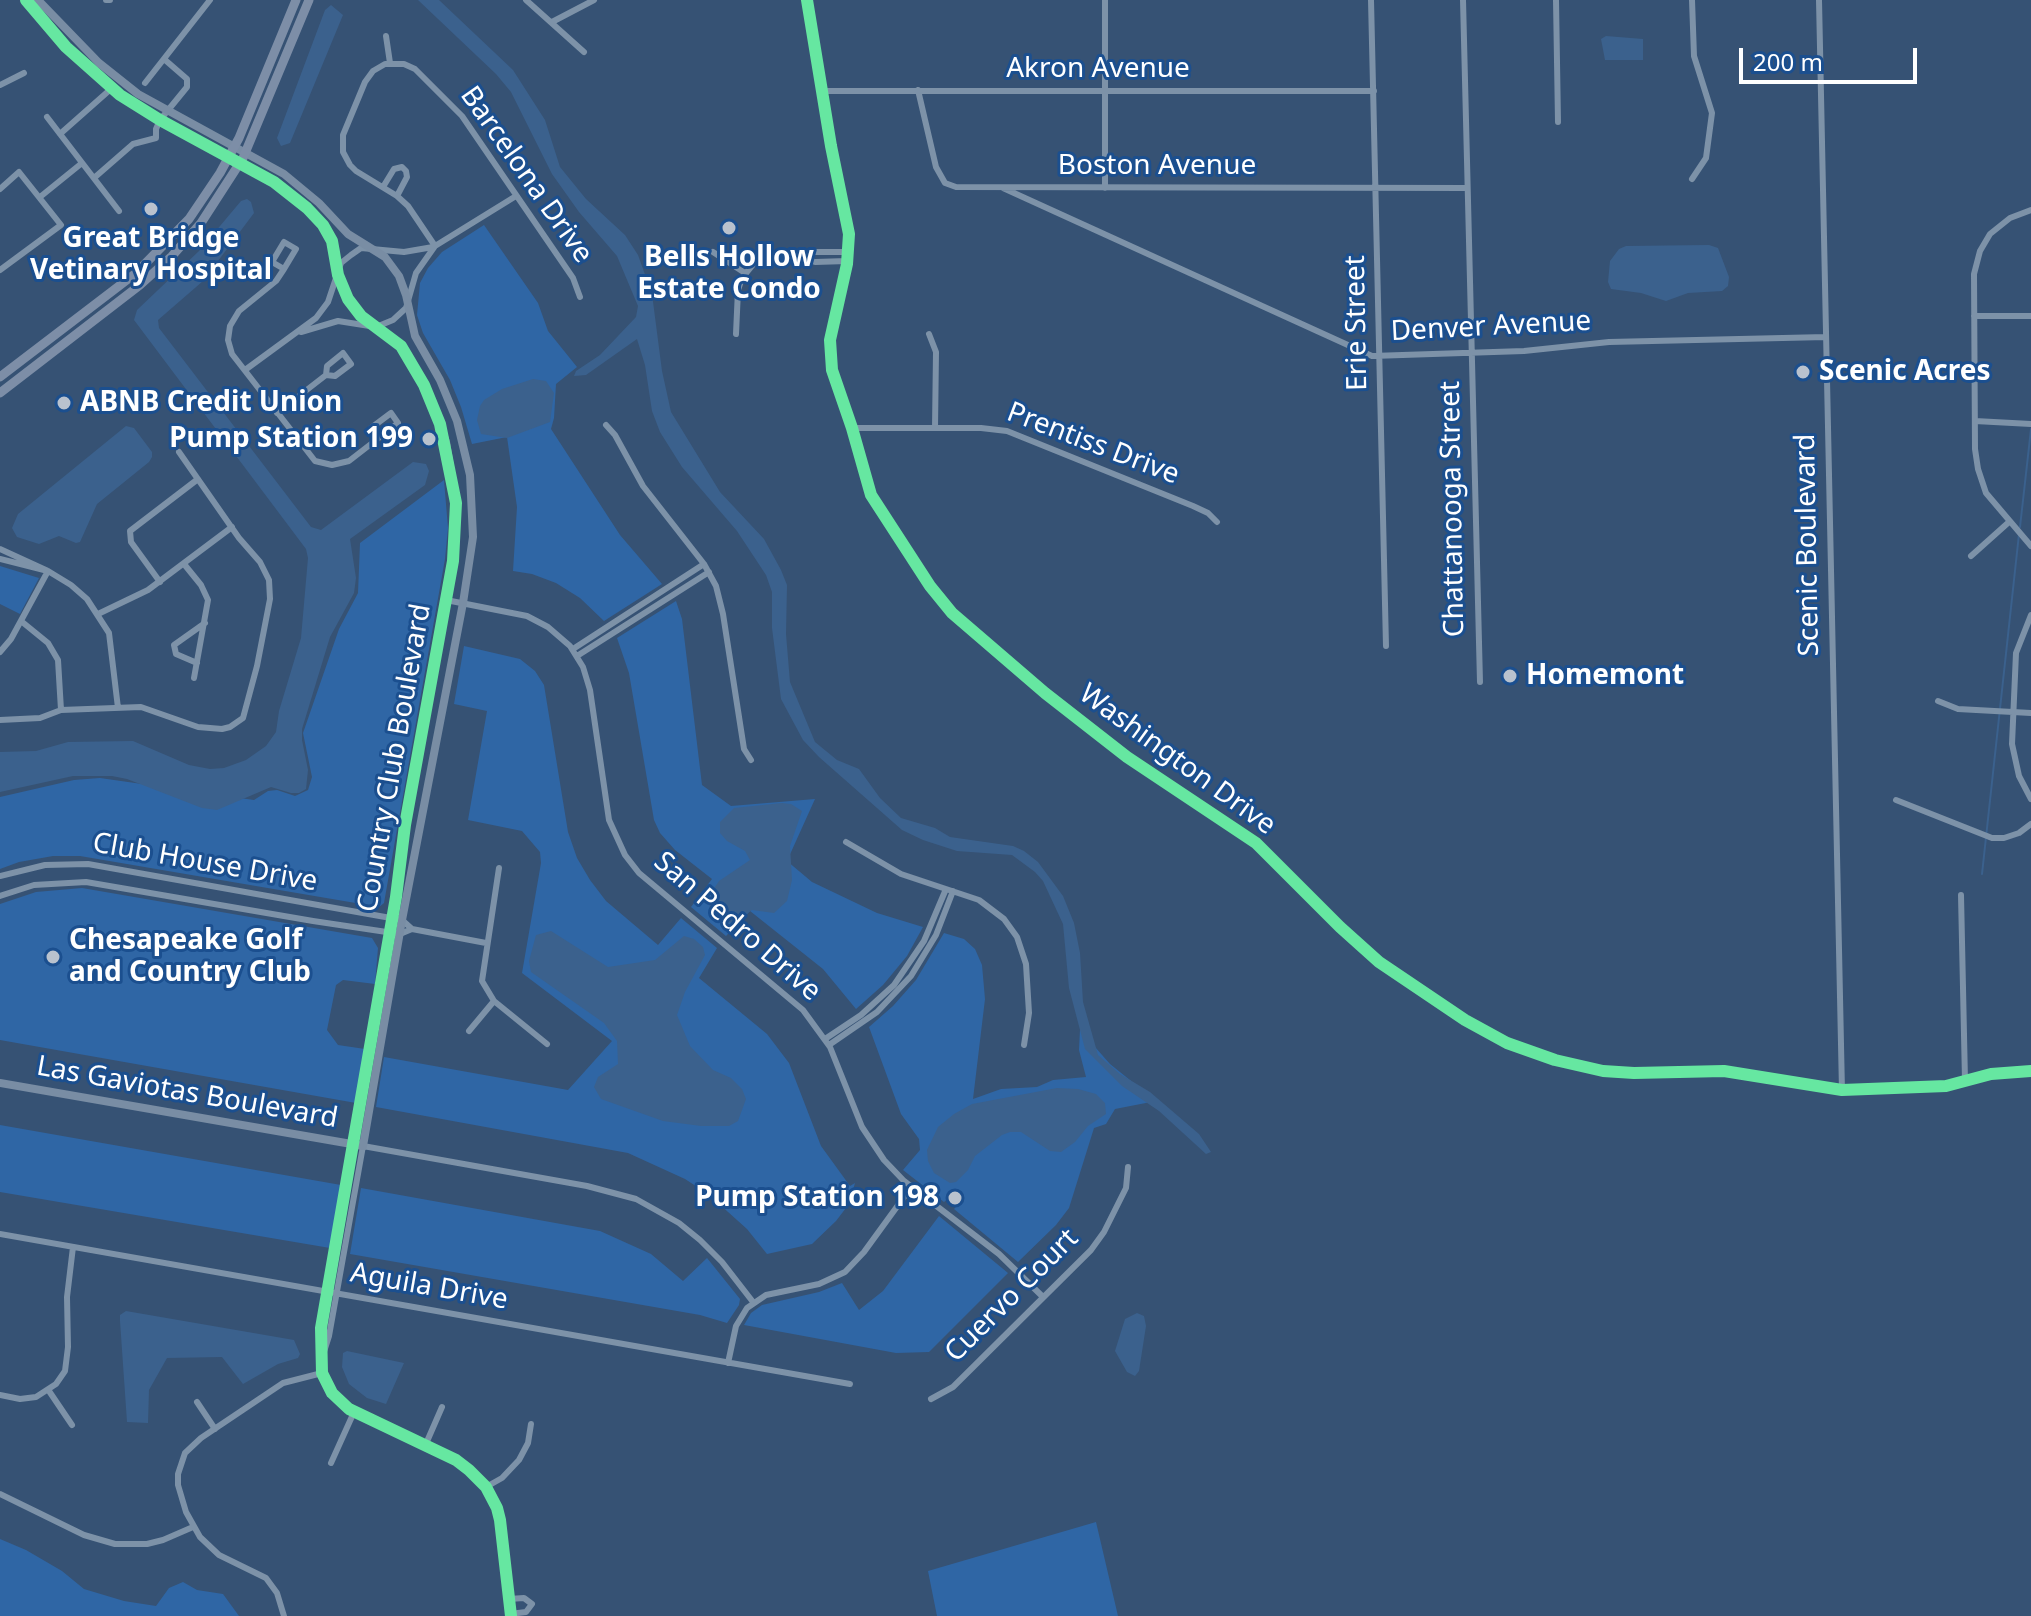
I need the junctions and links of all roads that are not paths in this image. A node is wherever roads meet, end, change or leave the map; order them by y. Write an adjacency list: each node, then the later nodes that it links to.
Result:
1 (26, 0): 23 (street, Country Club Boulevard)
2 (38, 0): 28 (street, Country Club Boulevard)
3 (210, 0): 18 (street)
4 (296, 0): 32 (main road)
5 (309, 0): 33 (main road)
6 (526, 0): 15 (street)
7 (594, 0): 15 (street)
8 (807, 0): 25 (street, Washington Drive)
9 (1105, 0): 26 (street)
10 (1371, 0): 27 (street, Erie Street)
11 (1463, 0): 43 (street, Chattanooga Street)
12 (1556, 0): 30 (street)
13 (1692, 0): 38 (street)
14 (1819, 0): 68 (street, Scenic Boulevard)
15 (552, 22): 17 (street)
16 (386, 36): 19 (street)
17 (584, 52)
18 (164, 59): 21 (street); 28 (street)
19 (390, 63): 39 (street); 46 (street, Barcelona Drive)
20 (24, 73): 22 (street)
21 (145, 83)
22 (0, 85)
23 (112, 88): 28 (street, Country Club Boulevard); 31 (street)
24 (918, 90): 25 (street, Akron Avenue); 26 (street, Akron Avenue); 40 (street, Boston Avenue)
25 (823, 91): 54 (street, Washington Drive)
26 (1105, 91): 27 (street, Akron Avenue); 41 (street)
27 (1374, 91): 42 (street, Erie Street)
28 (164, 116): 32 (street, Country Club Boulevard); 34 (street, Country Club Boulevard); 37 (street)
29 (47, 117): 31 (street)
30 (1558, 122)
31 (60, 134): 35 (street)
32 (234, 147): 33 (street, Country Club Boulevard); 34 (main road)
33 (245, 153): 36 (main road); 51 (street, Country Club Boulevard)
34 (229, 158): 36 (street, Country Club Boulevard); 73 (main road)
35 (82, 163): 37 (street); 47 (street)
36 (240, 164): 58 (street, Country Club Boulevard); 74 (main road)
37 (94, 178): 49 (street)
38 (1692, 179)
39 (383, 187): 45 (street); 45 (street)
40 (1003, 188): 41 (street, Boston Avenue); 70 (street, Denver Avenue)
41 (1105, 188): 42 (street, Boston Avenue)
42 (1376, 188): 43 (street, Boston Avenue); 70 (street, Erie Street)
43 (1467, 188): 69 (street, Chattanooga Street)
44 (0, 189): 47 (street)
45 (397, 196): 50 (street)
46 (516, 196): 50 (street); 60 (street, Barcelona Drive)
47 (40, 197): 57 (street)
48 (2031, 210): 62 (street)
49 (119, 211)
50 (435, 246): 51 (street); 61 (street)
51 (371, 248): 58 (street); 61 (street, Country Club Boulevard)
52 (713, 252): 59 (street)
53 (785, 252): 54 (street); 55 (street); 59 (street)
54 (848, 252): 55 (street, Washington Drive)
55 (847, 261): 79 (street, Washington Drive)
56 (284, 269): 71 (street)
57 (0, 270)
58 (338, 270): 64 (street, Country Club Boulevard); 65 (street)
59 (745, 273): 66 (street)
60 (580, 297)
61 (408, 301): 64 (street); 97 (street, Country Club Boulevard)
62 (1974, 316): 63 (street); 76 (street)
63 (2031, 316)
64 (376, 327): 65 (street); 96 (street, Country Club Boulevard)
65 (301, 332): 71 (street)
66 (736, 334)
67 (929, 334): 80 (street)
68 (1826, 337): 69 (street, Denver Avenue); 136 (street, Scenic Boulevard)
69 (1471, 352): 70 (street, Denver Avenue); 107 (street, Chattanooga Street)
70 (1380, 356): 102 (street, Erie Street)
71 (245, 370): 75 (street)
72 (326, 375): 75 (street)
73 (0, 377)
74 (0, 393)
75 (277, 413): 81 (street)
76 (1975, 421): 77 (street); 85 (street)
77 (2031, 424)
78 (606, 425): 92 (street)
79 (852, 428): 80 (street, Prentiss Drive); 136 (street, Washington Drive)
80 (935, 428): 84 (street, Prentiss Drive)
81 (378, 438)
82 (179, 452): 83 (street)
83 (198, 479): 86 (street); 95 (street)
84 (1217, 522)
85 (2009, 522): 87 (street); 89 (street)
86 (232, 527): 91 (street); 109 (street)
87 (2031, 546)
88 (0, 549): 93 (street)
89 (1971, 556)
90 (0, 559): 93 (street)
91 (184, 564): 95 (street); 101 (street)
92 (704, 564): 94 (street); 104 (street)
93 (48, 571): 98 (street); 100 (street)
94 (709, 572): 104 (street); 114 (street)
95 (160, 582): 98 (street)
96 (446, 600): 97 (street); 124 (street, Country Club Boulevard)
97 (463, 603): 104 (street); 124 (street, Country Club Boulevard)
98 (98, 614): 109 (street)
99 (2031, 615): 111 (street)
100 (21, 621): 103 (street); 110 (street)
101 (205, 623): 105 (street); 105 (street)
102 (1386, 646)
103 (0, 652)
104 (575, 653): 130 (street, San Pedro Drive)
105 (197, 663): 106 (street)
106 (194, 678)
107 (1480, 682)
108 (1938, 701): 111 (street)
109 (118, 708): 110 (street)
110 (61, 710): 113 (street)
111 (2013, 712): 112 (street); 115 (street)
112 (2031, 713)
113 (0, 720)
114 (751, 760)
115 (2031, 799)
116 (1896, 800): 117 (street)
117 (2031, 824)
118 (846, 842): 121 (street)
119 (499, 868): 127 (street)
120 (0, 876): 124 (street, Club House Drive)
121 (949, 890): 130 (street); 132 (street)
122 (1961, 895): 134 (street)
123 (0, 896): 126 (street, Club House Drive)
124 (397, 919): 125 (street); 126 (street, Country Club Boulevard)
125 (412, 929): 126 (street); 127 (street)
126 (395, 934): 137 (street, Country Club Boulevard)
127 (486, 943): 128 (street)
128 (494, 1001): 129 (street); 131 (street)
129 (469, 1031)
130 (827, 1042): 139 (street, San Pedro Drive)
131 (547, 1044)
132 (1024, 1045)
133 (2031, 1071): 134 (street, Washington Drive)
134 (1965, 1081): 136 (street, Washington Drive)
135 (0, 1083): 137 (street, Las Gaviotas Boulevard)
136 (1842, 1090)
137 (358, 1146): 142 (street, Country Club Boulevard); 143 (street, Country Club Boulevard); 145 (street, Las Gaviotas Boulevard)
138 (1128, 1167): 144 (street, Cuervo Court)
139 (912, 1186): 144 (street, San Pedro Drive); 145 (street)
140 (0, 1234): 141 (street, Aguila Drive)
141 (73, 1247): 142 (street, Aguila Drive); 150 (street)
142 (328, 1292): 143 (street, Aguila Drive); 146 (street, Country Club Boulevard)
143 (337, 1293): 146 (street, Country Club Boulevard); 147 (street, Aguila Drive)
144 (1043, 1297): 152 (street, Cuervo Court)
145 (753, 1302): 147 (street)
146 (321, 1361): 148 (street, Country Club Boulevard)
147 (728, 1363): 149 (street, Aguila Drive)
148 (322, 1373): 155 (street); 158 (street)
149 (850, 1384)
150 (49, 1391): 151 (street); 157 (street)
151 (0, 1395)
152 (931, 1399)
153 (197, 1402): 158 (street)
154 (442, 1407): 159 (street)
155 (354, 1412): 159 (street); 160 (street)
156 (531, 1424): 161 (street)
157 (72, 1425)
158 (215, 1429): 163 (street)
159 (425, 1446): 161 (street)
160 (331, 1463)
161 (486, 1487): 164 (street)
162 (0, 1494): 163 (street)
163 (193, 1527): 166 (street)
164 (509, 1599): 165 (street); 165 (street)
165 (510, 1615)
166 (284, 1616)

